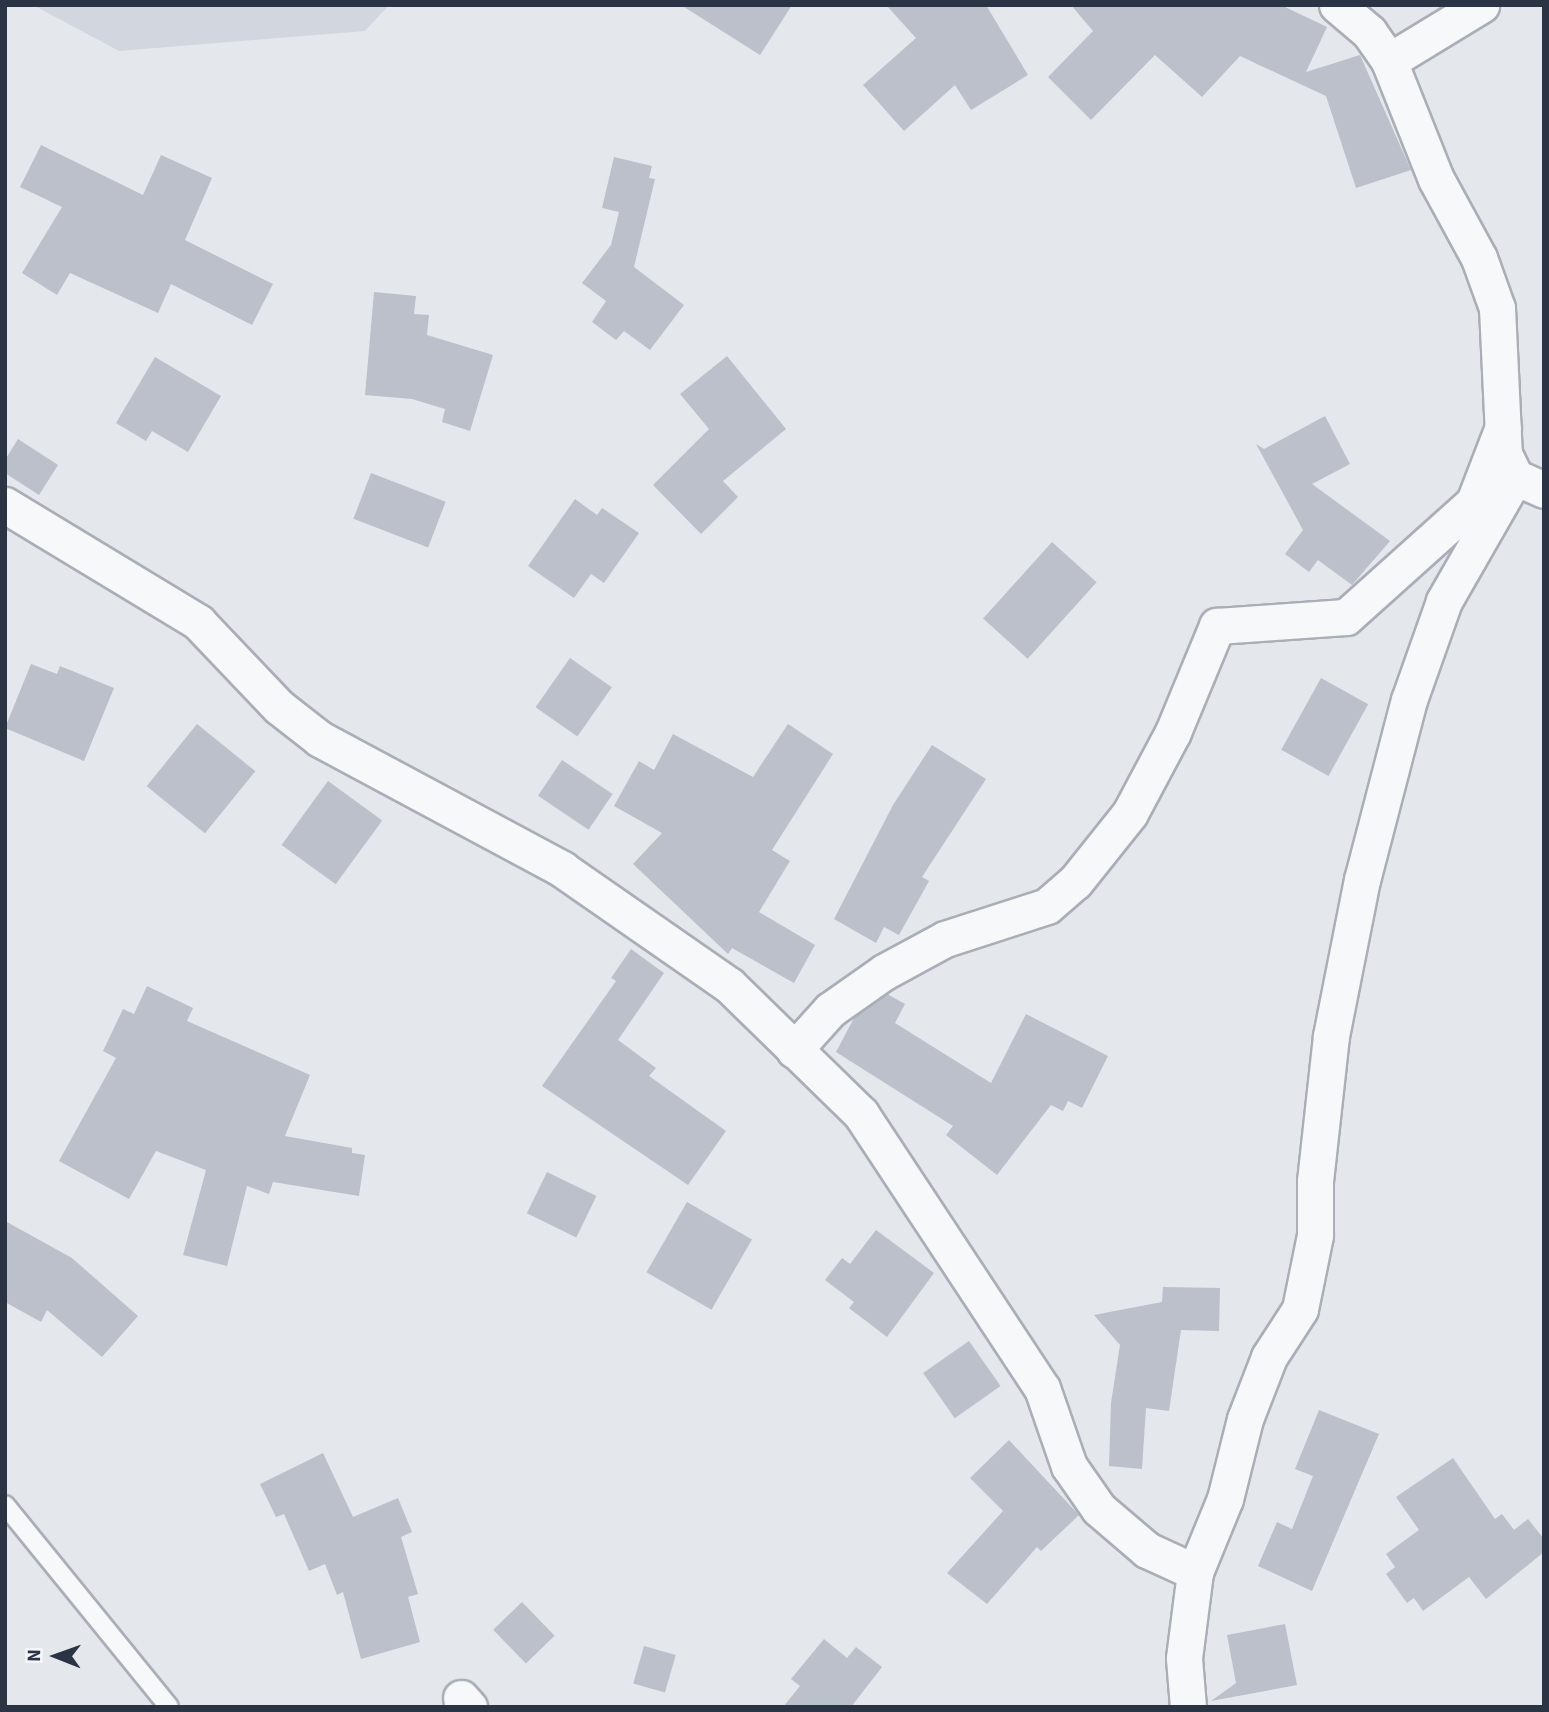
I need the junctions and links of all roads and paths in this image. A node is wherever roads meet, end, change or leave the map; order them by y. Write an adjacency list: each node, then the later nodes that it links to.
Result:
1 (1337, 5): 3 (street)
2 (1481, 5): 3 (street)
3 (1389, 61): 4 (street)
4 (1503, 426): 5 (street); 7 (street)
5 (1530, 484): 9 (street)
6 (5, 505): 7 (street)
7 (794, 1050): 9 (street)
8 (5, 1505): 10 (lane)
9 (1195, 1572): 11 (street)
10 (169, 1707)
11 (1188, 1707)

